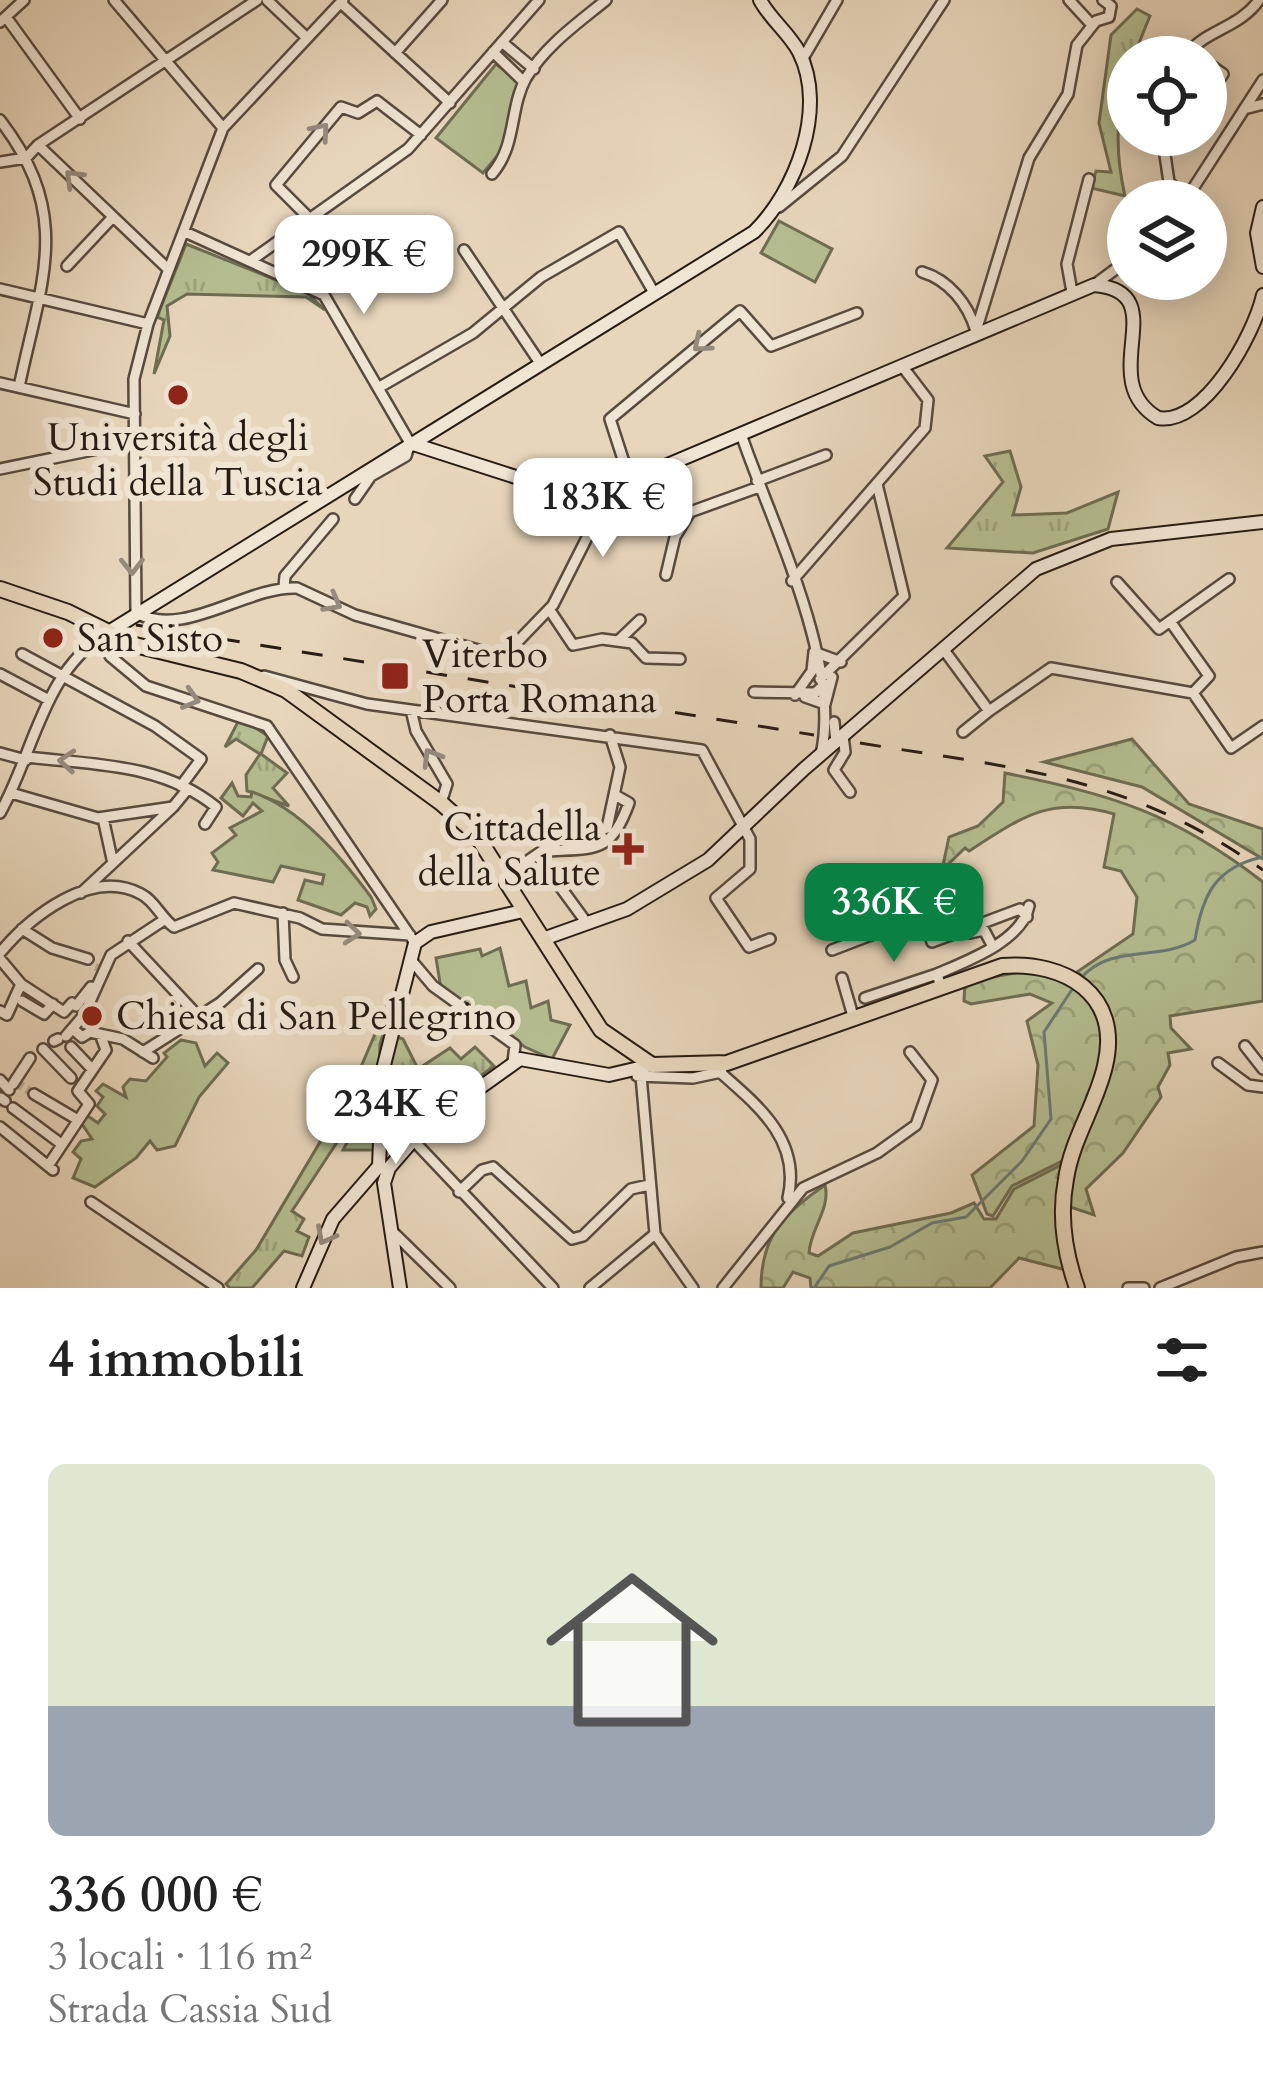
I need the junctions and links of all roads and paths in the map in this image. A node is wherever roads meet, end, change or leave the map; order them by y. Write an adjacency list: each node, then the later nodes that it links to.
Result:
1 (24, 0): 15 (street)
2 (114, 0): 22 (street)
3 (257, 0): 22 (street)
4 (267, 0): 18 (street)
5 (442, 0): 21 (street)
6 (539, 0): 19 (street)
7 (606, 0): 24 (street)
8 (760, 0): 23 (main road)
9 (837, 0): 23 (street)
10 (944, 0): 41 (street)
11 (1069, 0): 16 (street)
12 (1103, 0): 16 (street)
13 (1258, 0): 17 (street)
14 (342, 1): 18 (street); 21 (street)
15 (3, 20): 30 (street)
16 (1092, 25): 65 (street)
17 (1211, 36)
18 (305, 38): 32 (street)
19 (502, 42): 20 (street); 24 (street)
20 (493, 52): 26 (street); 27 (street)
21 (395, 53): 27 (street)
22 (164, 60): 30 (street); 32 (street)
23 (802, 60): 40 (main road)
24 (534, 69): 26 (street)
25 (1263, 80): 29 (street)
26 (524, 82): 37 (street)
27 (450, 103): 33 (street)
28 (1263, 104): 29 (street)
29 (1244, 109): 39 (street)
30 (80, 119): 34 (street)
31 (0, 120): 35 (street)
32 (223, 128): 46 (street)
33 (421, 135): 45 (street); 45 (street, one-way to 33)
34 (38, 145): 35 (street); 44 (street, one-way to 34)
35 (26, 158): 36 (street); 61 (street)
36 (0, 162)
37 (492, 174)
38 (1089, 179): 59 (street)
39 (1199, 180)
40 (790, 182): 41 (street); 42 (main road)
41 (807, 189): 42 (street)
42 (779, 207): 58 (main road)
43 (1263, 207): 51 (main road)
44 (112, 218): 50 (street); 52 (street)
45 (309, 218): 47 (street)
46 (185, 232): 49 (street); 52 (street)
47 (281, 237): 49 (street); 54 (street)
48 (464, 250): 62 (street)
49 (253, 259): 54 (street)
50 (67, 266)
51 (1263, 268)
52 (168, 269): 64 (street)
53 (922, 272): 65 (street)
54 (286, 275): 70 (street)
55 (1107, 275): 56 (street)
56 (1094, 285): 59 (main road); 60 (main road)
57 (0, 290): 61 (street)
58 (653, 291): 62 (street); 66 (main road)
59 (1072, 292): 65 (main road)
60 (1263, 295)
61 (38, 298): 64 (street); 69 (street)
62 (503, 307): 66 (street); 70 (street)
63 (857, 313): 77 (street, one-way to 77)
64 (148, 324): 71 (street)
65 (976, 332): 67 (main road)
66 (540, 363): 74 (main road)
67 (902, 366): 73 (main road); 79 (street)
68 (0, 383): 69 (street)
69 (19, 387): 71 (street)
70 (378, 388): 74 (street)
71 (135, 414): 72 (street)
72 (135, 434): 76 (street); 93 (street, one-way to 93)
73 (742, 437): 77 (main road); 78 (street)
74 (410, 443): 80 (main road); 81 (street); 93 (main road)
75 (826, 454): 78 (street)
76 (0, 469)
77 (631, 484): 80 (main road)
78 (758, 484): 84 (street); 86 (street)
79 (878, 484): 85 (street); 102 (street)
80 (610, 492): 92 (street)
81 (355, 500)
82 (333, 519): 90 (street)
83 (1263, 523): 98 (main road)
84 (786, 563): 85 (street); 88 (street)
85 (807, 566): 88 (street)
86 (666, 575)
87 (1229, 579): 95 (street)
88 (796, 581): 99 (street)
89 (1117, 582): 95 (street)
90 (284, 587): 92 (street, one-way to 92); 93 (street)
91 (0, 589): 96 (main road)
92 (549, 609): 97 (street)
93 (136, 614): 96 (main road)
94 (640, 620): 97 (street)
95 (1172, 624): 109 (street)
96 (107, 634): 103 (main road); 105 (street); 143 (street, one-way to 143)
97 (618, 641): 101 (street)
98 (944, 650): 113 (street); 115 (main road)
99 (814, 652): 102 (street); 106 (street); 107 (street)
100 (22, 654): 105 (street)
101 (680, 659)
102 (841, 662): 106 (street)
103 (247, 673): 112 (street); 126 (main road)
104 (0, 674): 111 (street)
105 (62, 675): 111 (street); 123 (street)
106 (825, 681): 107 (street); 110 (street); 114 (street)
107 (804, 685): 110 (street)
108 (754, 692): 110 (street)
109 (1193, 693): 113 (street); 116 (street)
110 (795, 694): 114 (street)
111 (49, 700): 122 (street)
112 (411, 710): 118 (street); 126 (street, one-way to 112)
113 (989, 711): 117 (street)
114 (828, 716): 115 (street); 119 (street); 121 (street)
115 (858, 724): 119 (main road)
116 (1263, 727)
117 (963, 732)
118 (610, 735): 131 (street); 132 (street)
119 (840, 739): 121 (main road); 124 (street)
120 (0, 753): 122 (street)
121 (821, 754): 131 (main road)
122 (26, 759): 123 (street, one-way to 122); 125 (street)
123 (184, 788): 127 (street); 130 (street)
124 (850, 792)
125 (11, 793): 128 (street); 129 (street)
126 (441, 803): 134 (main road)
127 (173, 807): 129 (street); 133 (street)
128 (0, 812)
129 (104, 818): 133 (street)
130 (205, 824)
131 (745, 825): 140 (main road); 145 (street)
132 (539, 853): 134 (street); 140 (street)
133 (112, 859): 135 (street)
134 (503, 878): 137 (main road)
135 (85, 893): 139 (street); 142 (street)
136 (268, 910): 138 (street); 139 (street); 141 (street)
137 (523, 911): 143 (main road); 144 (main road)
138 (283, 914): 141 (street); 143 (street, one-way to 143)
139 (164, 920): 146 (street)
140 (586, 922): 144 (main road)
141 (281, 926): 153 (street)
142 (22, 929): 150 (street); 159 (street)
143 (412, 939): 151 (main road)
144 (543, 939): 166 (main road)
145 (770, 939)
146 (130, 940): 162 (street); 164 (street)
147 (948, 941): 148 (street)
148 (993, 947): 149 (street); 155 (street)
149 (832, 950)
150 (0, 956): 156 (street)
151 (411, 960): 169 (street); 183 (main road)
152 (258, 969): 162 (street)
153 (293, 977)
154 (840, 978): 161 (street)
155 (939, 979): 157 (street); 161 (main road); 203 (main road)
156 (21, 984): 158 (street); 159 (street)
157 (865, 998)
158 (18, 1000): 159 (street); 160 (street)
159 (53, 1004)
160 (3, 1013)
161 (853, 1016): 172 (main road)
162 (199, 1017): 163 (street)
163 (101, 1039): 164 (street); 171 (street)
164 (56, 1044): 171 (street); 176 (street)
165 (1244, 1046): 173 (street)
166 (620, 1047): 174 (main road); 175 (main road)
167 (910, 1052): 191 (street)
168 (30, 1058): 179 (street)
169 (520, 1060): 175 (main road); 184 (main road)
170 (1218, 1063): 178 (street)
171 (91, 1068): 181 (street)
172 (721, 1068): 174 (main road); 191 (street)
173 (1263, 1069)
174 (646, 1071): 175 (main road); 186 (street)
175 (620, 1075)
176 (70, 1078)
177 (0, 1080): 179 (street)
178 (1263, 1088)
179 (9, 1093): 185 (street)
180 (34, 1094): 181 (street)
181 (78, 1120): 185 (street)
182 (0, 1127): 185 (street)
183 (382, 1131): 184 (main road); 187 (main road)
184 (418, 1135): 188 (street); 189 (main road)
185 (60, 1143)
186 (649, 1185): 188 (street); 193 (street)
187 (358, 1191): 189 (main road); 196 (main road, one-way to 196)
188 (459, 1192): 199 (street)
189 (385, 1193): 192 (main road)
190 (91, 1202): 195 (street)
191 (786, 1203): 202 (street)
192 (395, 1234): 197 (main road); 198 (street)
193 (656, 1234): 200 (street); 201 (street)
194 (1263, 1252): 206 (street)
195 (214, 1285)
196 (303, 1288)
197 (400, 1288)
198 (450, 1288)
199 (553, 1288)
200 (590, 1288)
201 (693, 1288)
202 (723, 1288)
203 (1078, 1288)
204 (1128, 1288): 205 (street)
205 (1144, 1288)
206 (1160, 1288)

